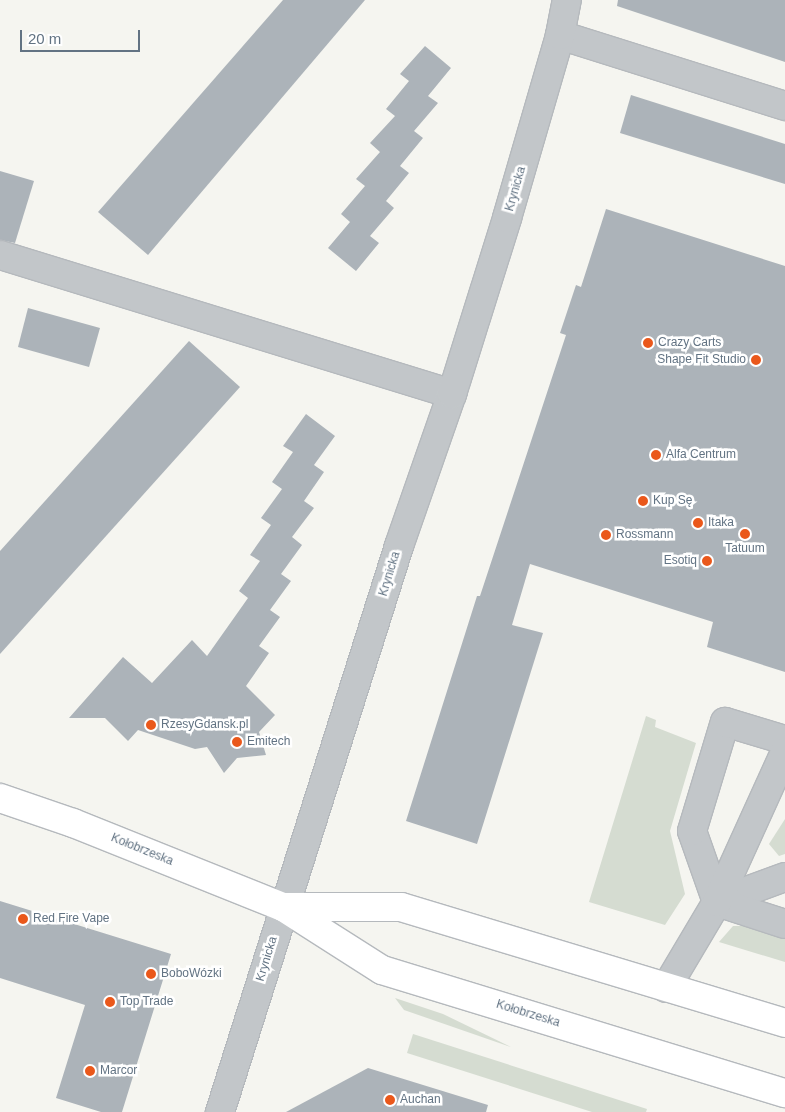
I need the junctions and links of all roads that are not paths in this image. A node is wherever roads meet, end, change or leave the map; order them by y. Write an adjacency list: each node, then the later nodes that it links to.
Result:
1 (567, 0): 2 (street, Krynicka)
2 (560, 35): 3 (street); 5 (street, Krynicka)
3 (785, 106)
4 (0, 255): 5 (street)
5 (452, 394): 11 (street, Krynicka)
6 (785, 740): 10 (street)
7 (785, 752): 10 (street)
8 (0, 798): 11 (main road, Kołobrzeska)
9 (785, 877): 10 (street)
10 (716, 902): 12 (street); 13 (street)
11 (284, 907): 13 (main road, Kołobrzeska); 15 (main road, Kołobrzeska); 16 (street, Krynicka)
12 (785, 924)
13 (666, 988): 14 (main road, Kołobrzeska)
14 (785, 1023)
15 (785, 1093)
16 (220, 1112)

